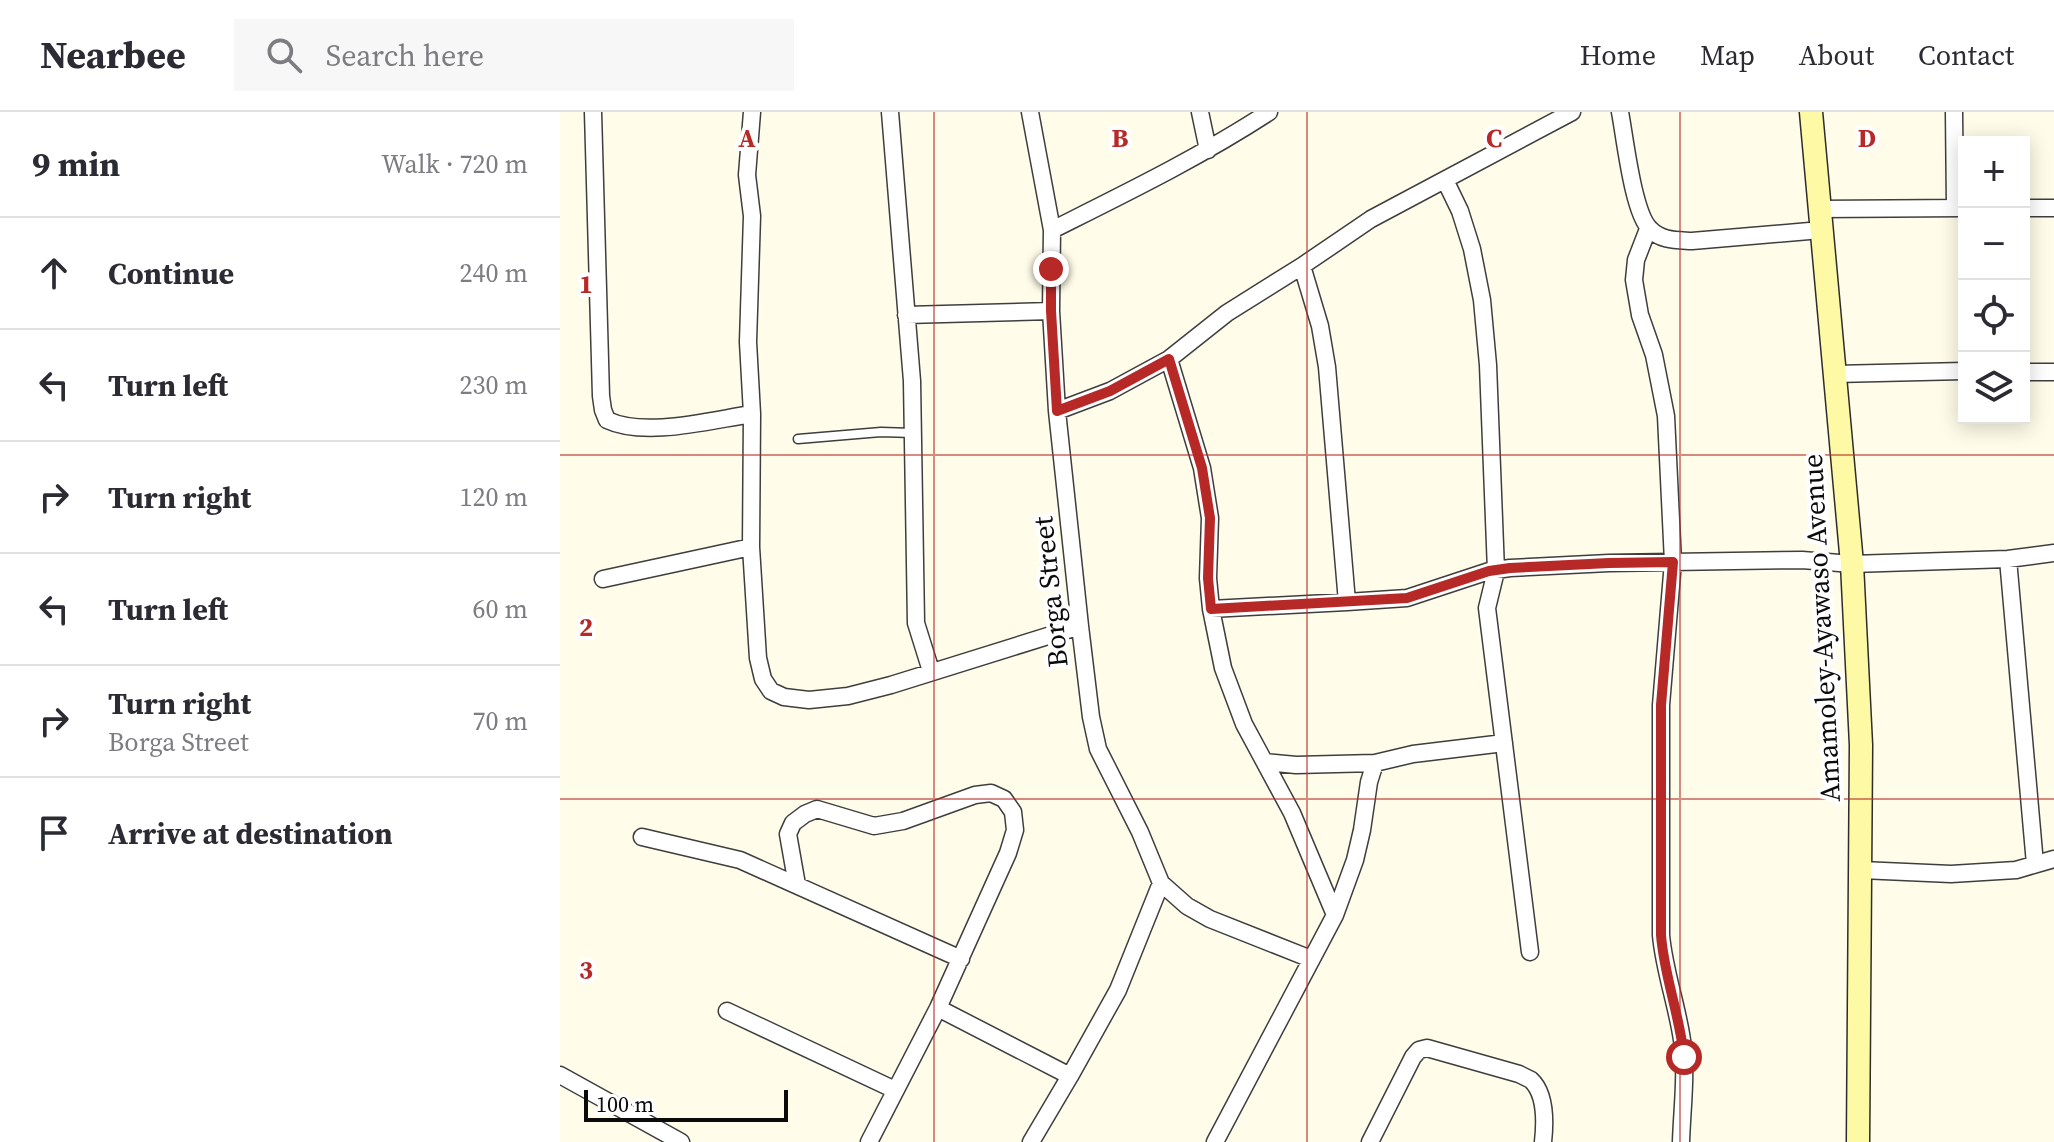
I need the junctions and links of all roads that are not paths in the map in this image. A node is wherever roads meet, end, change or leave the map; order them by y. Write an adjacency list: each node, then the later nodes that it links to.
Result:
1 (593, 112): 29 (street)
2 (752, 112): 29 (street)
3 (890, 112): 22 (street)
4 (1030, 112): 19 (street, Borga Street)
5 (1200, 112): 11 (street)
6 (1269, 112): 11 (street)
7 (1572, 112): 13 (street)
8 (1620, 112): 18 (street)
9 (1811, 112): 17 (street, Amamoley-Ayawaso Avenue)
10 (1954, 112): 12 (street)
11 (1208, 150): 19 (street)
12 (1958, 176)
13 (1445, 180): 20 (street); 37 (street)
14 (1958, 208): 17 (street)
15 (2030, 208): 16 (street)
16 (2054, 208)
17 (1820, 219): 18 (street); 27 (street, Amamoley-Ayawaso Avenue)
18 (1648, 229): 35 (street)
19 (1052, 230): 21 (street, Borga Street)
20 (1302, 266): 23 (street); 39 (street)
21 (1051, 311): 22 (street); 28 (street, Borga Street)
22 (906, 315): 30 (street)
23 (1169, 359): 28 (street); 40 (street)
24 (1958, 371): 27 (street)
25 (2030, 372): 26 (street)
26 (2054, 372)
27 (1835, 374): 36 (street, Amamoley-Ayawaso Avenue)
28 (1057, 411): 41 (street, Borga Street)
29 (752, 414): 32 (street)
30 (913, 433): 31 (lane); 42 (street)
31 (798, 439)
32 (751, 547): 38 (street); 42 (street)
33 (2054, 553): 34 (street)
34 (2008, 559): 36 (street); 48 (street)
35 (1673, 562): 36 (street); 37 (street); 67 (street)
36 (1852, 564): 49 (street, Amamoley-Ayawaso Avenue)
37 (1496, 571): 39 (street); 43 (street)
38 (603, 579)
39 (1347, 602): 40 (street)
40 (1211, 609): 44 (street)
41 (1080, 626): 42 (street); 50 (street, Borga Street)
42 (931, 671)
43 (1504, 743): 45 (street); 53 (street)
44 (1265, 762): 45 (street); 52 (street)
45 (1375, 763): 52 (street)
46 (642, 837): 51 (street)
47 (2054, 859): 48 (street)
48 (2035, 864): 49 (street)
49 (1861, 870): 68 (street, Amamoley-Ayawaso Avenue)
50 (1161, 883): 55 (street, Borga Street); 59 (street)
51 (797, 885): 54 (street); 54 (street)
52 (1335, 915): 55 (street)
53 (1530, 952)
54 (961, 959): 56 (street)
55 (1311, 959): 64 (street)
56 (938, 1008): 59 (street); 60 (street)
57 (727, 1011): 60 (street)
58 (560, 1075): 61 (street)
59 (1070, 1076): 63 (street)
60 (895, 1090): 62 (street)
61 (681, 1142)
62 (869, 1142)
63 (1031, 1142)
64 (1215, 1142)
65 (1370, 1142): 66 (street)
66 (1543, 1142)
67 (1681, 1142)
68 (1858, 1142)

